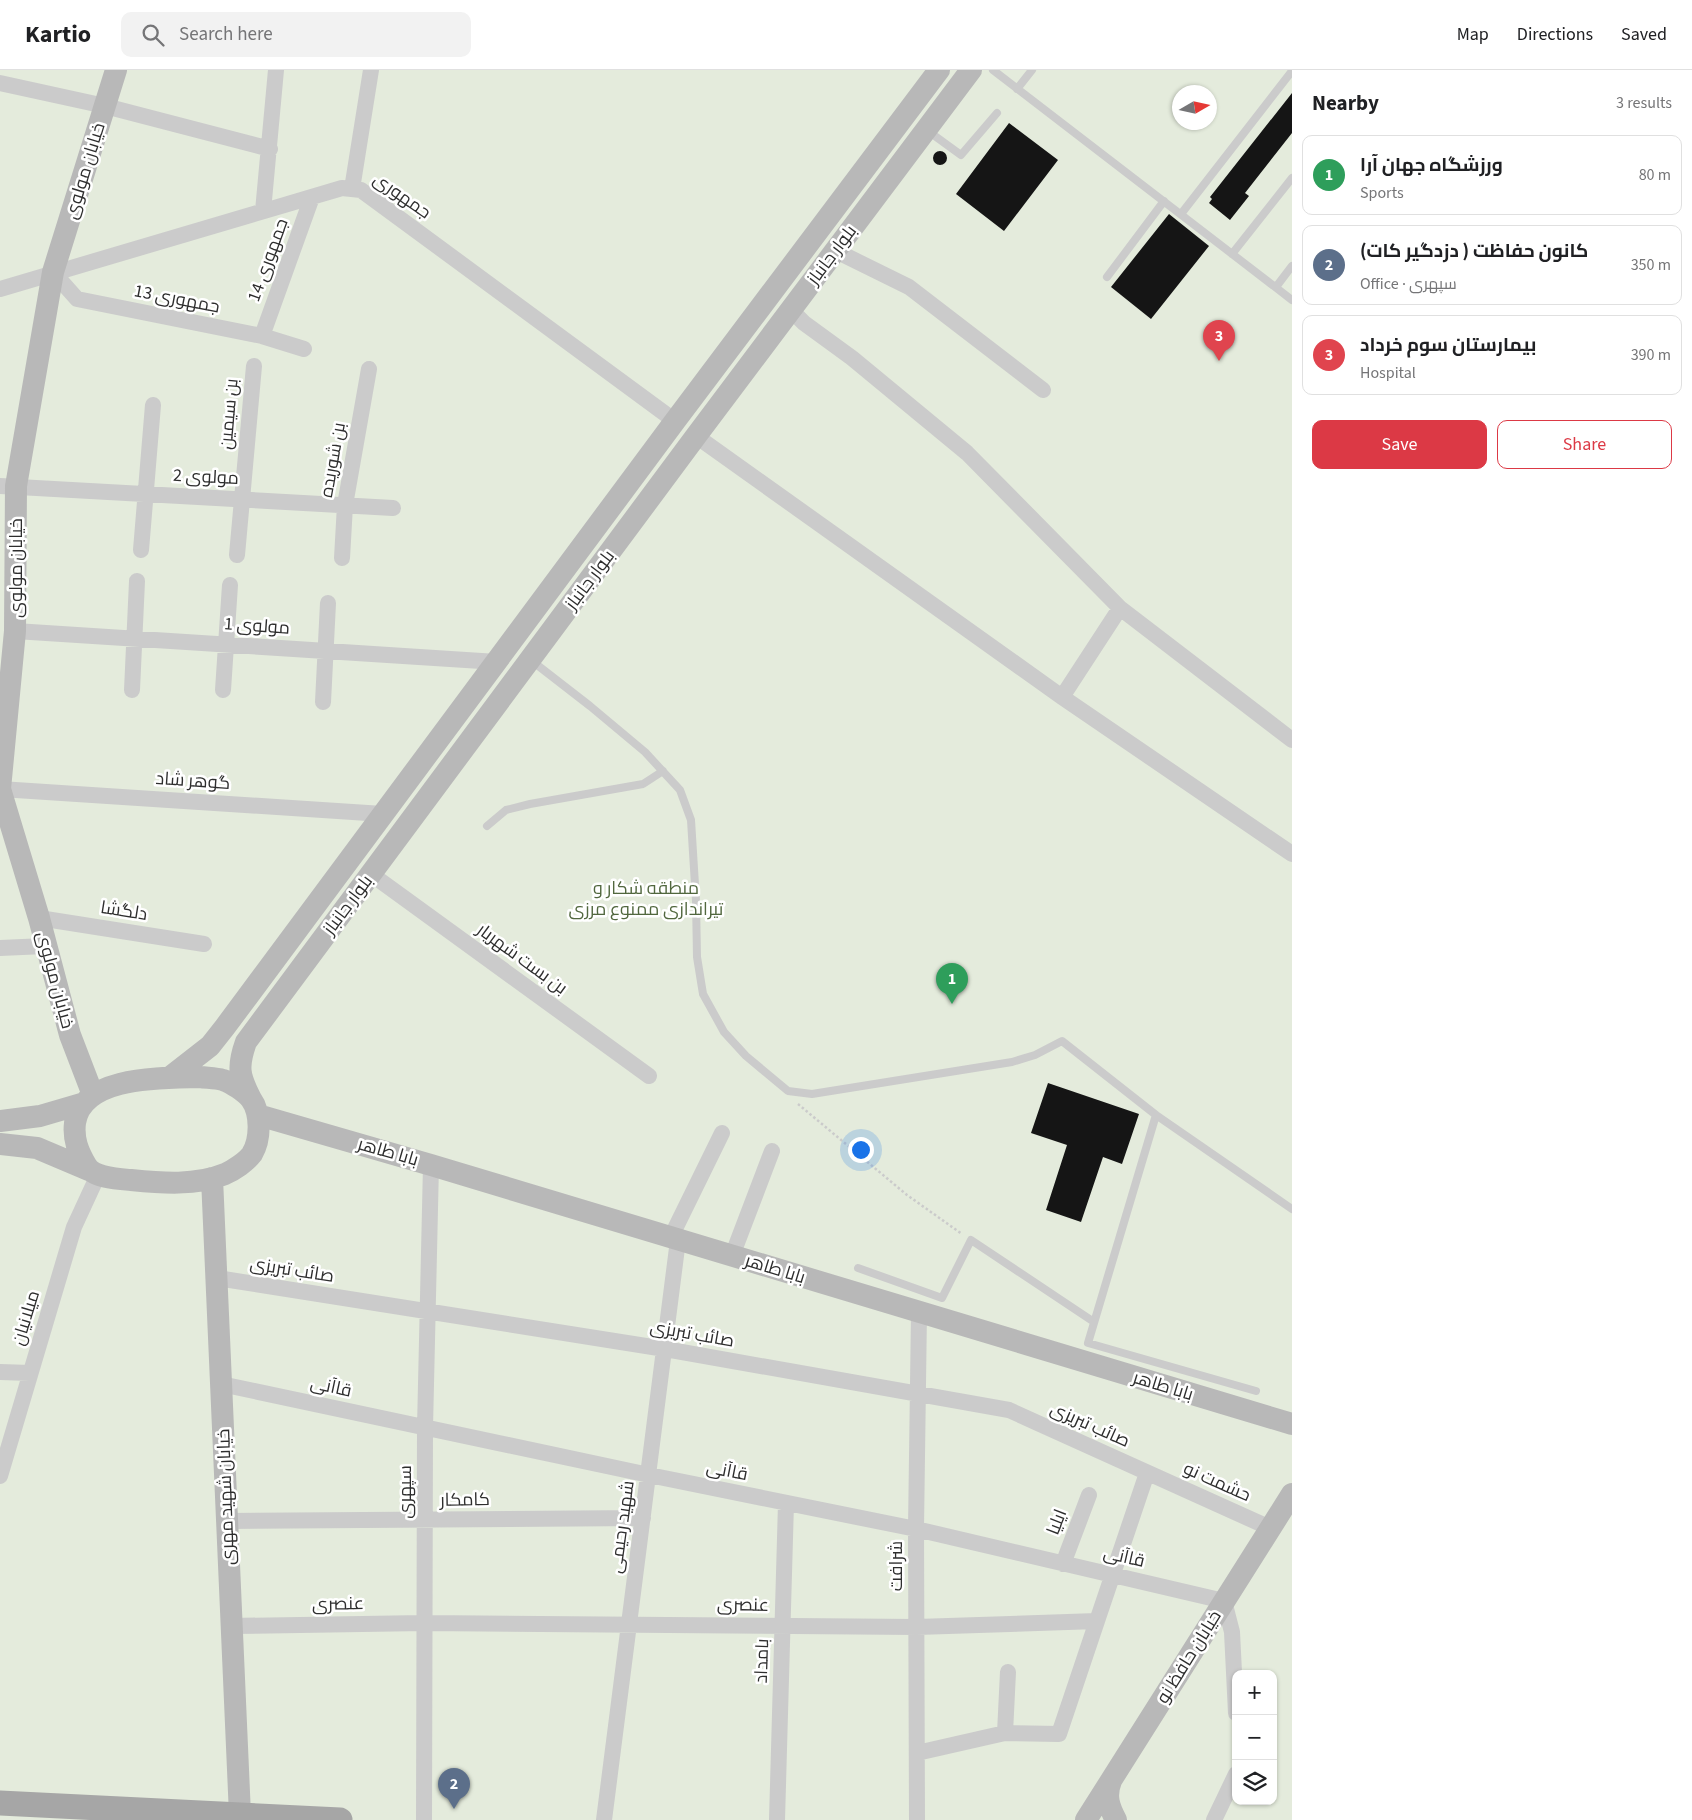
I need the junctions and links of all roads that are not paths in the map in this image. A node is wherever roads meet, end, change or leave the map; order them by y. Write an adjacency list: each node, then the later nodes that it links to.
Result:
1 (116, 70): 11 (main road, خیابان مولوی)
2 (276, 70): 14 (street)
3 (371, 70): 16 (street)
4 (939, 70): 36 (main road, بلوار جانباز)
5 (972, 70): 13 (main road, بلوار جانباز)
6 (993, 70): 10 (lane)
7 (1032, 70): 10 (lane)
8 (1292, 71): 20 (lane)
9 (0, 83): 11 (street)
10 (1017, 89): 18 (lane)
11 (105, 106): 14 (street); 24 (main road, خیابان مولوی)
12 (997, 112): 13 (lane)
13 (927, 130): 21 (main road, بلوار جانباز)
14 (270, 149): 19 (street)
15 (1292, 178): 22 (lane)
16 (352, 189): 17 (street, جمهوری); 36 (street, جمهوری)
17 (312, 197): 19 (street, جمهوری); 30 (street, جمهوری 14)
18 (1164, 201): 20 (lane); 25 (lane)
19 (264, 211): 24 (street, جمهوری)
20 (1181, 214): 22 (lane)
21 (836, 251): 29 (main road, بلوار جانباز); 34 (street)
22 (1232, 254): 26 (lane)
23 (1292, 266): 26 (lane)
24 (53, 272): 27 (street, جمهوری); 30 (street, جمهوری 13); 38 (main road, خیابان مولوی)
25 (1107, 277)
26 (1276, 287): 28 (lane)
27 (0, 289)
28 (1292, 300)
29 (791, 310): 37 (main road, بلوار جانباز); 49 (street)
30 (262, 336): 31 (street, جمهوری 13)
31 (304, 349)
32 (254, 366): 40 (street, بن سیمین)
33 (369, 369): 41 (street, بن شوریده)
34 (1043, 390)
35 (153, 405): 39 (street)
36 (675, 421): 37 (main road); 56 (main road, بلوار جانباز)
37 (696, 436): 55 (main road, بلوار جانباز); 59 (street)
38 (8, 486): 39 (street, مولوی 2); 50 (main road, خیابان مولوی)
39 (145, 493): 40 (street, مولوی 2); 43 (street)
40 (242, 499): 41 (street, مولوی 2); 44 (street, بن سیمین)
41 (345, 505): 42 (street, مولوی 2); 45 (street, بن شوریده)
42 (393, 508)
43 (141, 550)
44 (237, 555)
45 (342, 558)
46 (137, 581): 51 (street)
47 (230, 586): 52 (street)
48 (328, 603): 53 (street)
49 (1120, 608): 59 (street); 61 (street)
50 (15, 631): 51 (street, مولوی 1); 54 (main road, خیابان مولوی)
51 (134, 638): 52 (street, مولوی 1); 57 (street)
52 (225, 644): 53 (street, مولوی 1); 58 (street)
53 (326, 651): 56 (street, مولوی 1); 60 (street)
54 (6, 655): 63 (main road, خیابان مولوی)
55 (530, 660): 62 (lane); 67 (main road, بلوار جانباز)
56 (496, 662): 64 (main road, بلوار جانباز)
57 (132, 690)
58 (223, 690)
59 (1062, 697): 66 (street)
60 (323, 702)
61 (1292, 740)
62 (663, 771): 65 (lane); 76 (lane)
63 (0, 789): 64 (street, گوهر شاد); 68 (main road, خیابان مولوی)
64 (384, 814): 73 (main road, بلوار جانباز)
65 (487, 826)
66 (1292, 854)
67 (371, 874): 72 (street, بن بست شهریار); 75 (main road, بلوار جانباز)
68 (39, 918): 69 (street, دلگشا); 70 (main road, خیابان مولوی)
69 (204, 944)
70 (45, 946): 71 (street); 74 (main road, خیابان مولوی)
71 (0, 948)
72 (650, 1076)
73 (169, 1078): 74 (main road); 75 (main road)
74 (87, 1100): 77 (main road); 82 (main road)
75 (255, 1107): 81 (main road, بابا طاهر); 83 (main road)
76 (1156, 1115): 84 (lane); 91 (lane)
77 (0, 1121)
78 (722, 1133): 85 (street, شهید رحیمی)
79 (0, 1144): 82 (main road)
80 (772, 1151): 86 (street)
81 (431, 1165): 85 (main road, بابا طاهر); 89 (street, سپهری)
82 (93, 1172): 83 (main road); 94 (street, میلانیان)
83 (212, 1178): 88 (main road, خیابان شهید مهری)
84 (1292, 1209)
85 (675, 1238): 86 (main road, بابا طاهر); 92 (street, شهید رحیمی)
86 (732, 1256): 90 (main road, بابا طاهر)
87 (858, 1268): 91 (lane)
88 (217, 1278): 89 (street, صائب تبریزی); 95 (main road, خیابان شهید مهری)
89 (428, 1311): 92 (street, صائب تبریزی); 99 (street, سپهری)
90 (919, 1312): 97 (street, شرافت); 98 (main road, بابا طاهر)
91 (1094, 1322): 96 (lane)
92 (665, 1349): 97 (street, صائب تبریزی); 102 (street, شهید رحیمی)
93 (0, 1372): 94 (street)
94 (30, 1374): 101 (street, میلانیان)
95 (221, 1384): 99 (street, قاآنی); 108 (main road, خیابان شهید مهری)
96 (1256, 1391)
97 (918, 1393): 100 (street, صائب تبریزی); 110 (street, شرافت)
98 (1292, 1424)
99 (425, 1428): 102 (street, قاآنی); 107 (street, سپهری)
100 (1148, 1473): 109 (street, حشمت نو); 112 (street)
101 (0, 1476)
102 (649, 1476): 105 (street, قاآنی); 106 (street, شهید رحیمی)
103 (1292, 1494): 109 (main road, خیابان حافظ نو)
104 (1088, 1495): 111 (street, ایلیا)
105 (786, 1503): 110 (street, قاآنی); 118 (street, بامداد)
106 (643, 1518): 107 (street, کامکار); 116 (street, شهید رحیمی)
107 (425, 1520): 108 (street, کامکار); 115 (street, سپهری)
108 (227, 1521): 117 (main road, خیابان شهید مهری)
109 (1270, 1528): 113 (main road, خیابان حافظ نو)
110 (916, 1529): 111 (street, قاآنی); 119 (street, شرافت)
111 (1063, 1564): 112 (street, قاآنی)
112 (1113, 1575): 113 (street, قاآنی); 114 (street)
113 (1224, 1601): 120 (street); 124 (main road, خیابان حافظ نو)
114 (1098, 1622): 119 (street, عنصری); 122 (street)
115 (424, 1623): 116 (street, عنصری); 117 (street, عنصری); 130 (street, سپهری)
116 (630, 1624): 118 (street, عنصری); 131 (street, شهید رحیمی)
117 (232, 1626): 128 (main road, خیابان شهید مهری)
118 (783, 1626): 119 (street, عنصری); 132 (street, بامداد)
119 (917, 1628): 123 (street, شرافت)
120 (1234, 1670)
121 (1008, 1672): 122 (street)
122 (1005, 1733): 123 (street)
123 (917, 1753): 133 (street, شرافت)
124 (1116, 1772): 134 (main road, خیابان حافظ نو); 135 (main road)
125 (1232, 1782): 136 (street)
126 (0, 1804): 127 (main road)
127 (105, 1814): 128 (main road)
128 (240, 1815): 129 (main road)
129 (340, 1820)
130 (424, 1820)
131 (604, 1820)
132 (777, 1820)
133 (917, 1820)
134 (1086, 1820)
135 (1116, 1820)
136 (1214, 1820)

